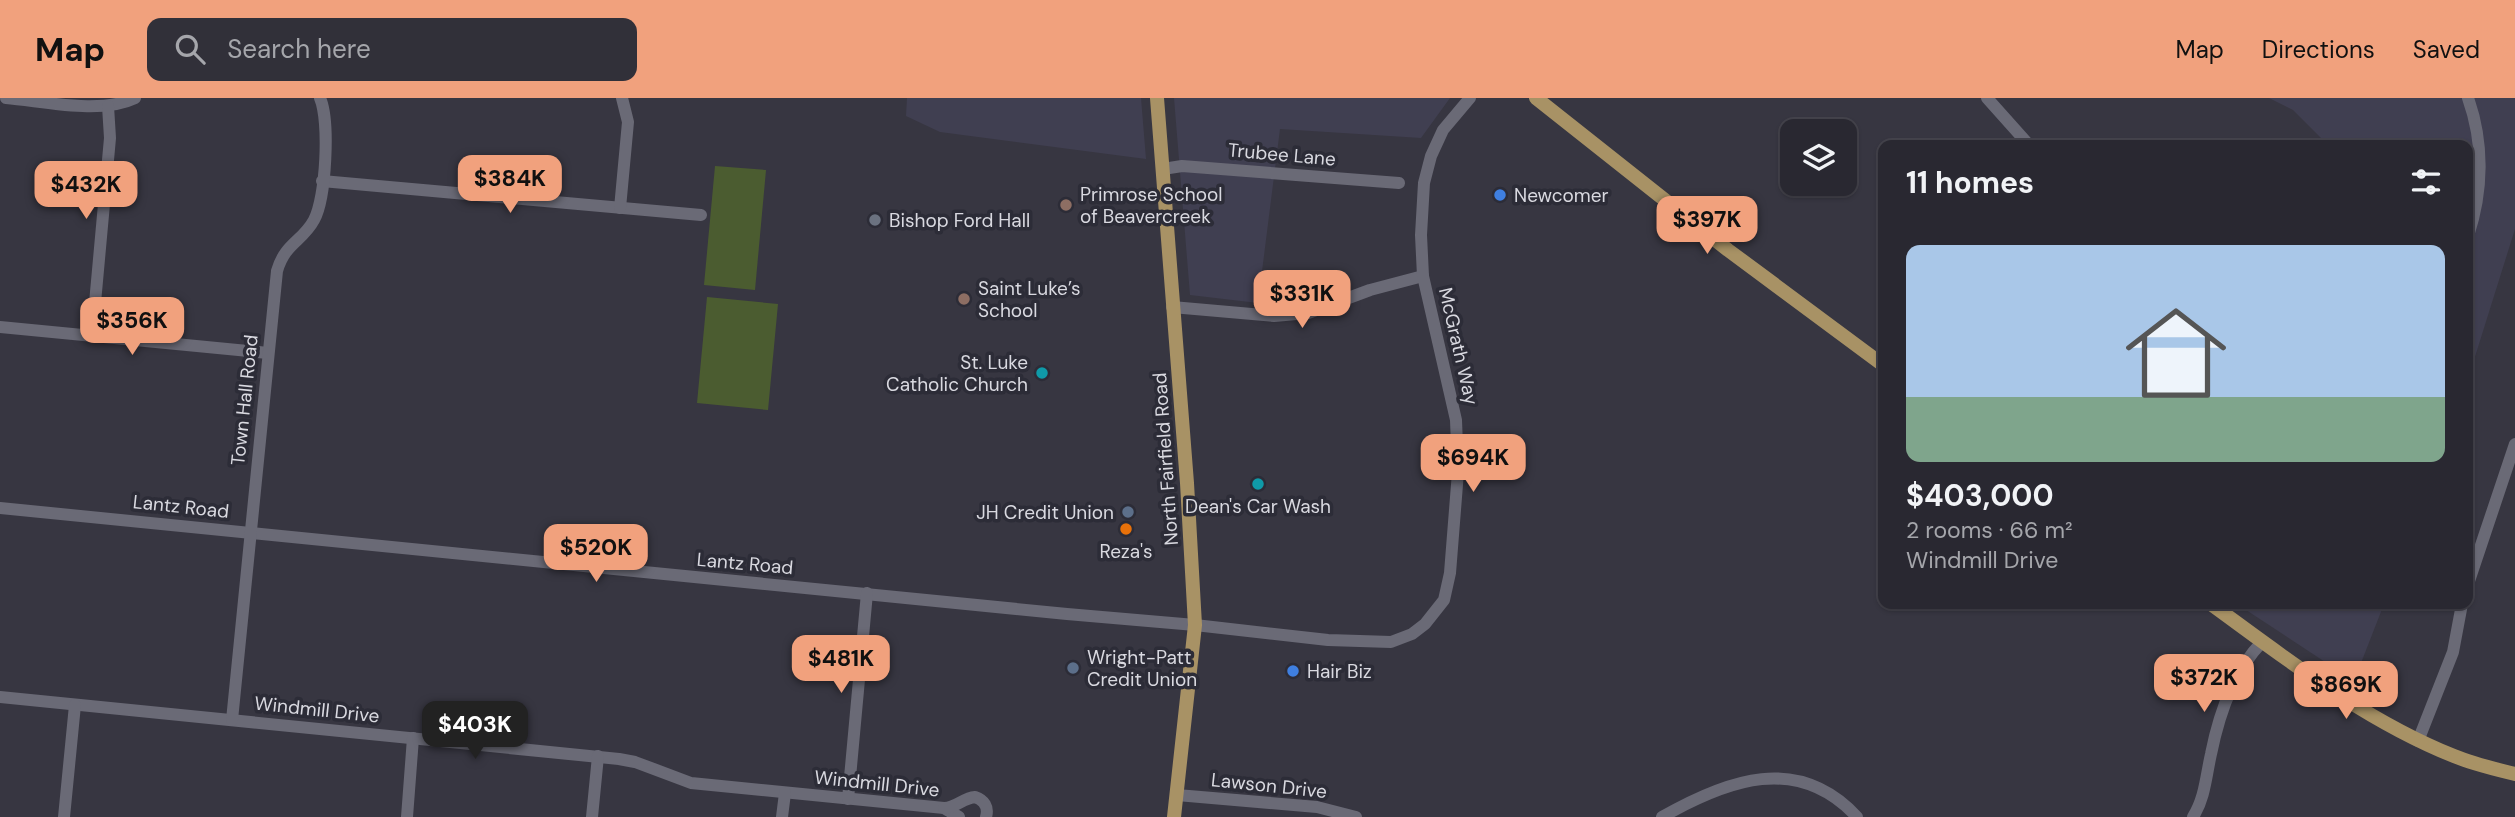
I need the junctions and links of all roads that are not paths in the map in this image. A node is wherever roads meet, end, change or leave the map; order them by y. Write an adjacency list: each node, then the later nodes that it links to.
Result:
1 (6, 98): 11 (street)
2 (135, 98): 11 (street)
3 (320, 98): 15 (street, Town Hall Road)
4 (622, 98): 17 (street)
5 (1157, 98): 14 (main road, North Fairfield Road)
6 (1471, 98): 20 (street, McGrath Way)
7 (1536, 98): 25 (main road)
8 (1987, 98): 12 (street)
9 (2005, 98): 12 (street)
10 (2468, 98): 19 (street)
11 (108, 106): 23 (street)
12 (2004, 117): 13 (street)
13 (2025, 140)
14 (1163, 169): 16 (street, Trubee Lane); 21 (main road, North Fairfield Road)
15 (322, 181): 17 (street); 24 (street, Town Hall Road)
16 (1399, 183)
17 (620, 208): 18 (street)
18 (701, 215)
19 (2473, 215)
20 (1423, 276): 21 (street); 33 (street, McGrath Way)
21 (1172, 307): 33 (main road, North Fairfield Road)
22 (0, 327): 23 (street)
23 (92, 336): 24 (street)
24 (268, 353): 28 (street, Town Hall Road)
25 (1878, 361)
26 (2515, 444): 29 (street)
27 (0, 508): 28 (street, Lantz Road)
28 (250, 532): 30 (street, Lantz Road); 37 (street, Town Hall Road)
29 (2473, 569)
30 (867, 593): 33 (street, Lantz Road); 44 (street)
31 (2218, 609): 34 (main road)
32 (2461, 609): 39 (street)
33 (1195, 625): 43 (main road, North Fairfield Road)
34 (2262, 642): 39 (main road); 56 (street)
35 (0, 697): 36 (street, Windmill Drive)
36 (75, 705): 37 (street, Windmill Drive); 46 (street)
37 (232, 720): 38 (street, Windmill Drive)
38 (413, 738): 40 (street, Windmill Drive); 47 (street)
39 (2418, 741): 41 (main road)
40 (598, 756): 42 (street, Windmill Drive); 48 (street)
41 (2515, 774)
42 (785, 793): 44 (street, Windmill Drive); 49 (street)
43 (1177, 795): 52 (main road, North Fairfield Road); 53 (street, Lawson Drive)
44 (848, 799): 45 (street, Windmill Drive)
45 (944, 808): 50 (street, Windmill Drive); 51 (street)
46 (64, 817)
47 (407, 817)
48 (592, 817)
49 (782, 817)
50 (958, 817)
51 (986, 817)
52 (1174, 817)
53 (1353, 817)
54 (1662, 817): 55 (street)
55 (1857, 817)
56 (2193, 817)

